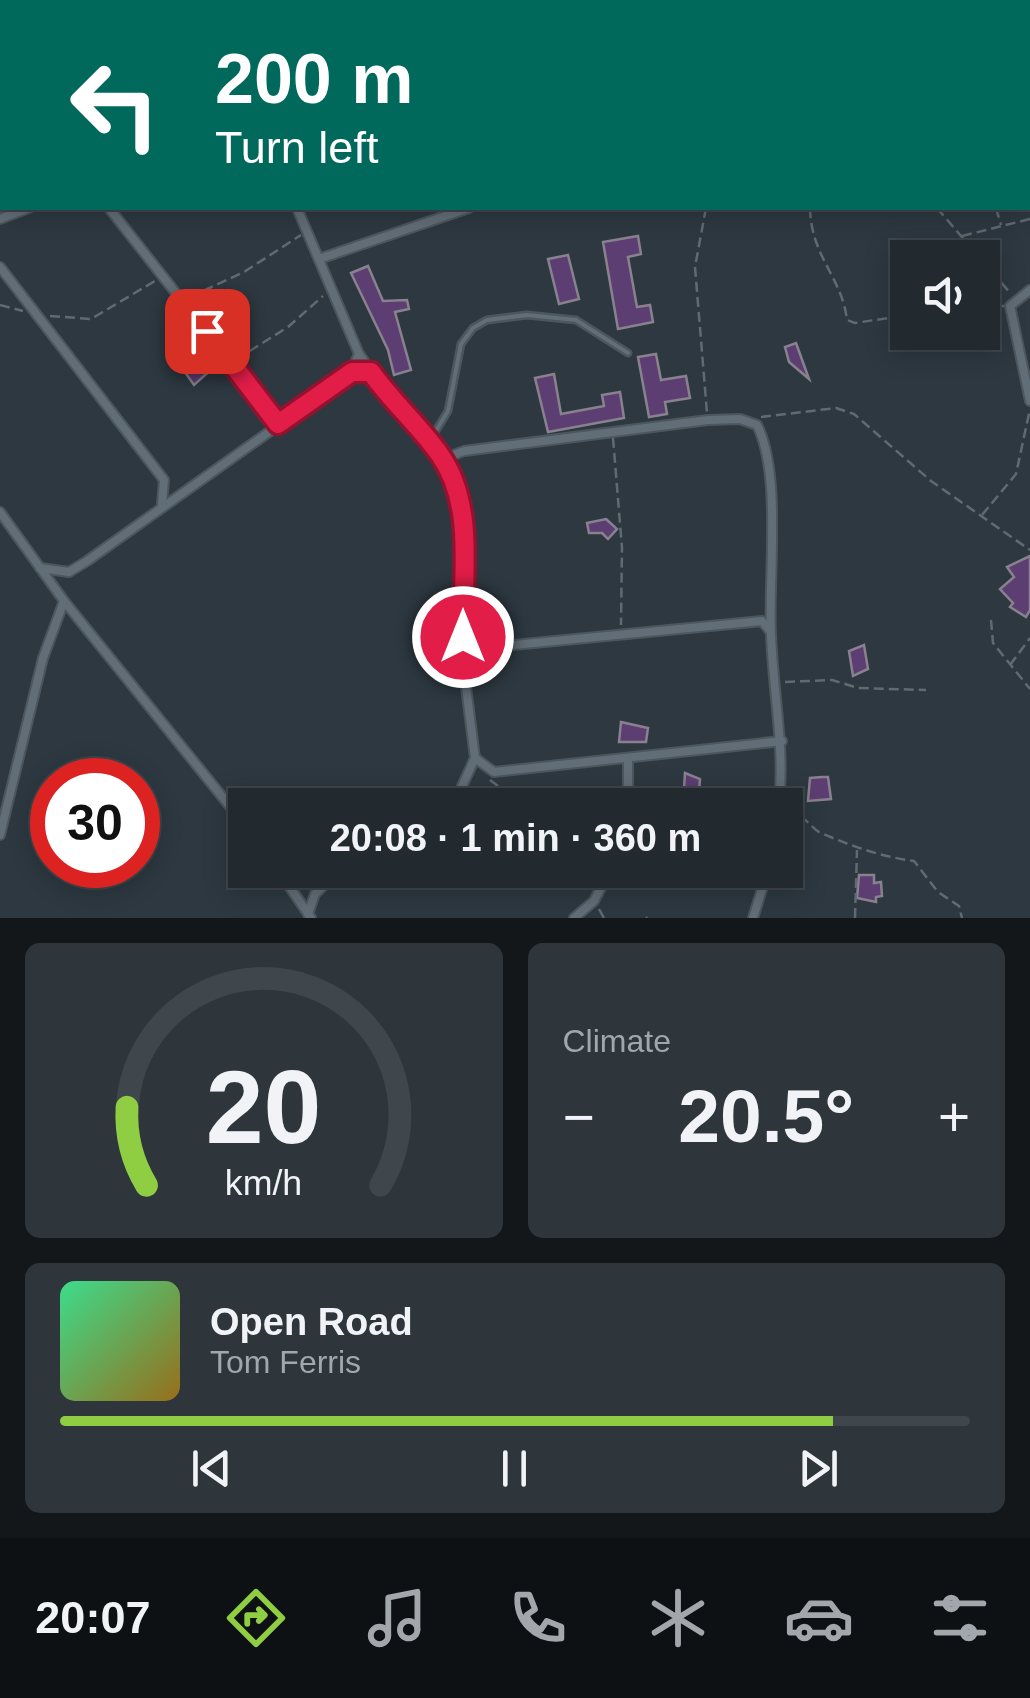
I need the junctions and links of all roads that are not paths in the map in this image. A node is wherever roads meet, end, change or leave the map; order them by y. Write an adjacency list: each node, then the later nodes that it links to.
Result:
1 (24, 210): 5 (street)
2 (111, 210): 14 (street)
3 (298, 210): 6 (street)
4 (463, 210): 6 (street)
5 (0, 219)
6 (319, 259): 10 (street)
7 (0, 268): 17 (street)
8 (1030, 290): 13 (street)
9 (628, 353): 15 (lane)
10 (360, 354): 11 (street); 12 (street)
11 (352, 372): 12 (street); 14 (street)
12 (371, 372): 15 (street)
13 (1030, 401)
14 (278, 424): 17 (street)
15 (429, 442): 16 (street)
16 (443, 458): 22 (street); 23 (street)
17 (162, 504): 20 (street)
18 (0, 512): 19 (street)
19 (40, 568): 20 (street); 21 (street)
20 (69, 572): 21 (street)
21 (62, 598): 30 (street); 31 (street)
22 (770, 631): 23 (street); 24 (street)
23 (463, 637): 25 (street)
24 (782, 741): 26 (street); 29 (street)
25 (476, 758): 26 (street); 27 (street)
26 (628, 758): 28 (street)
27 (462, 788)
28 (628, 788)
29 (779, 788)
30 (228, 804)
31 (0, 835)
32 (291, 888): 36 (street)
33 (321, 888): 36 (street)
34 (601, 888): 37 (street)
35 (762, 888): 38 (street)
36 (310, 916)
37 (574, 918)
38 (752, 918)

